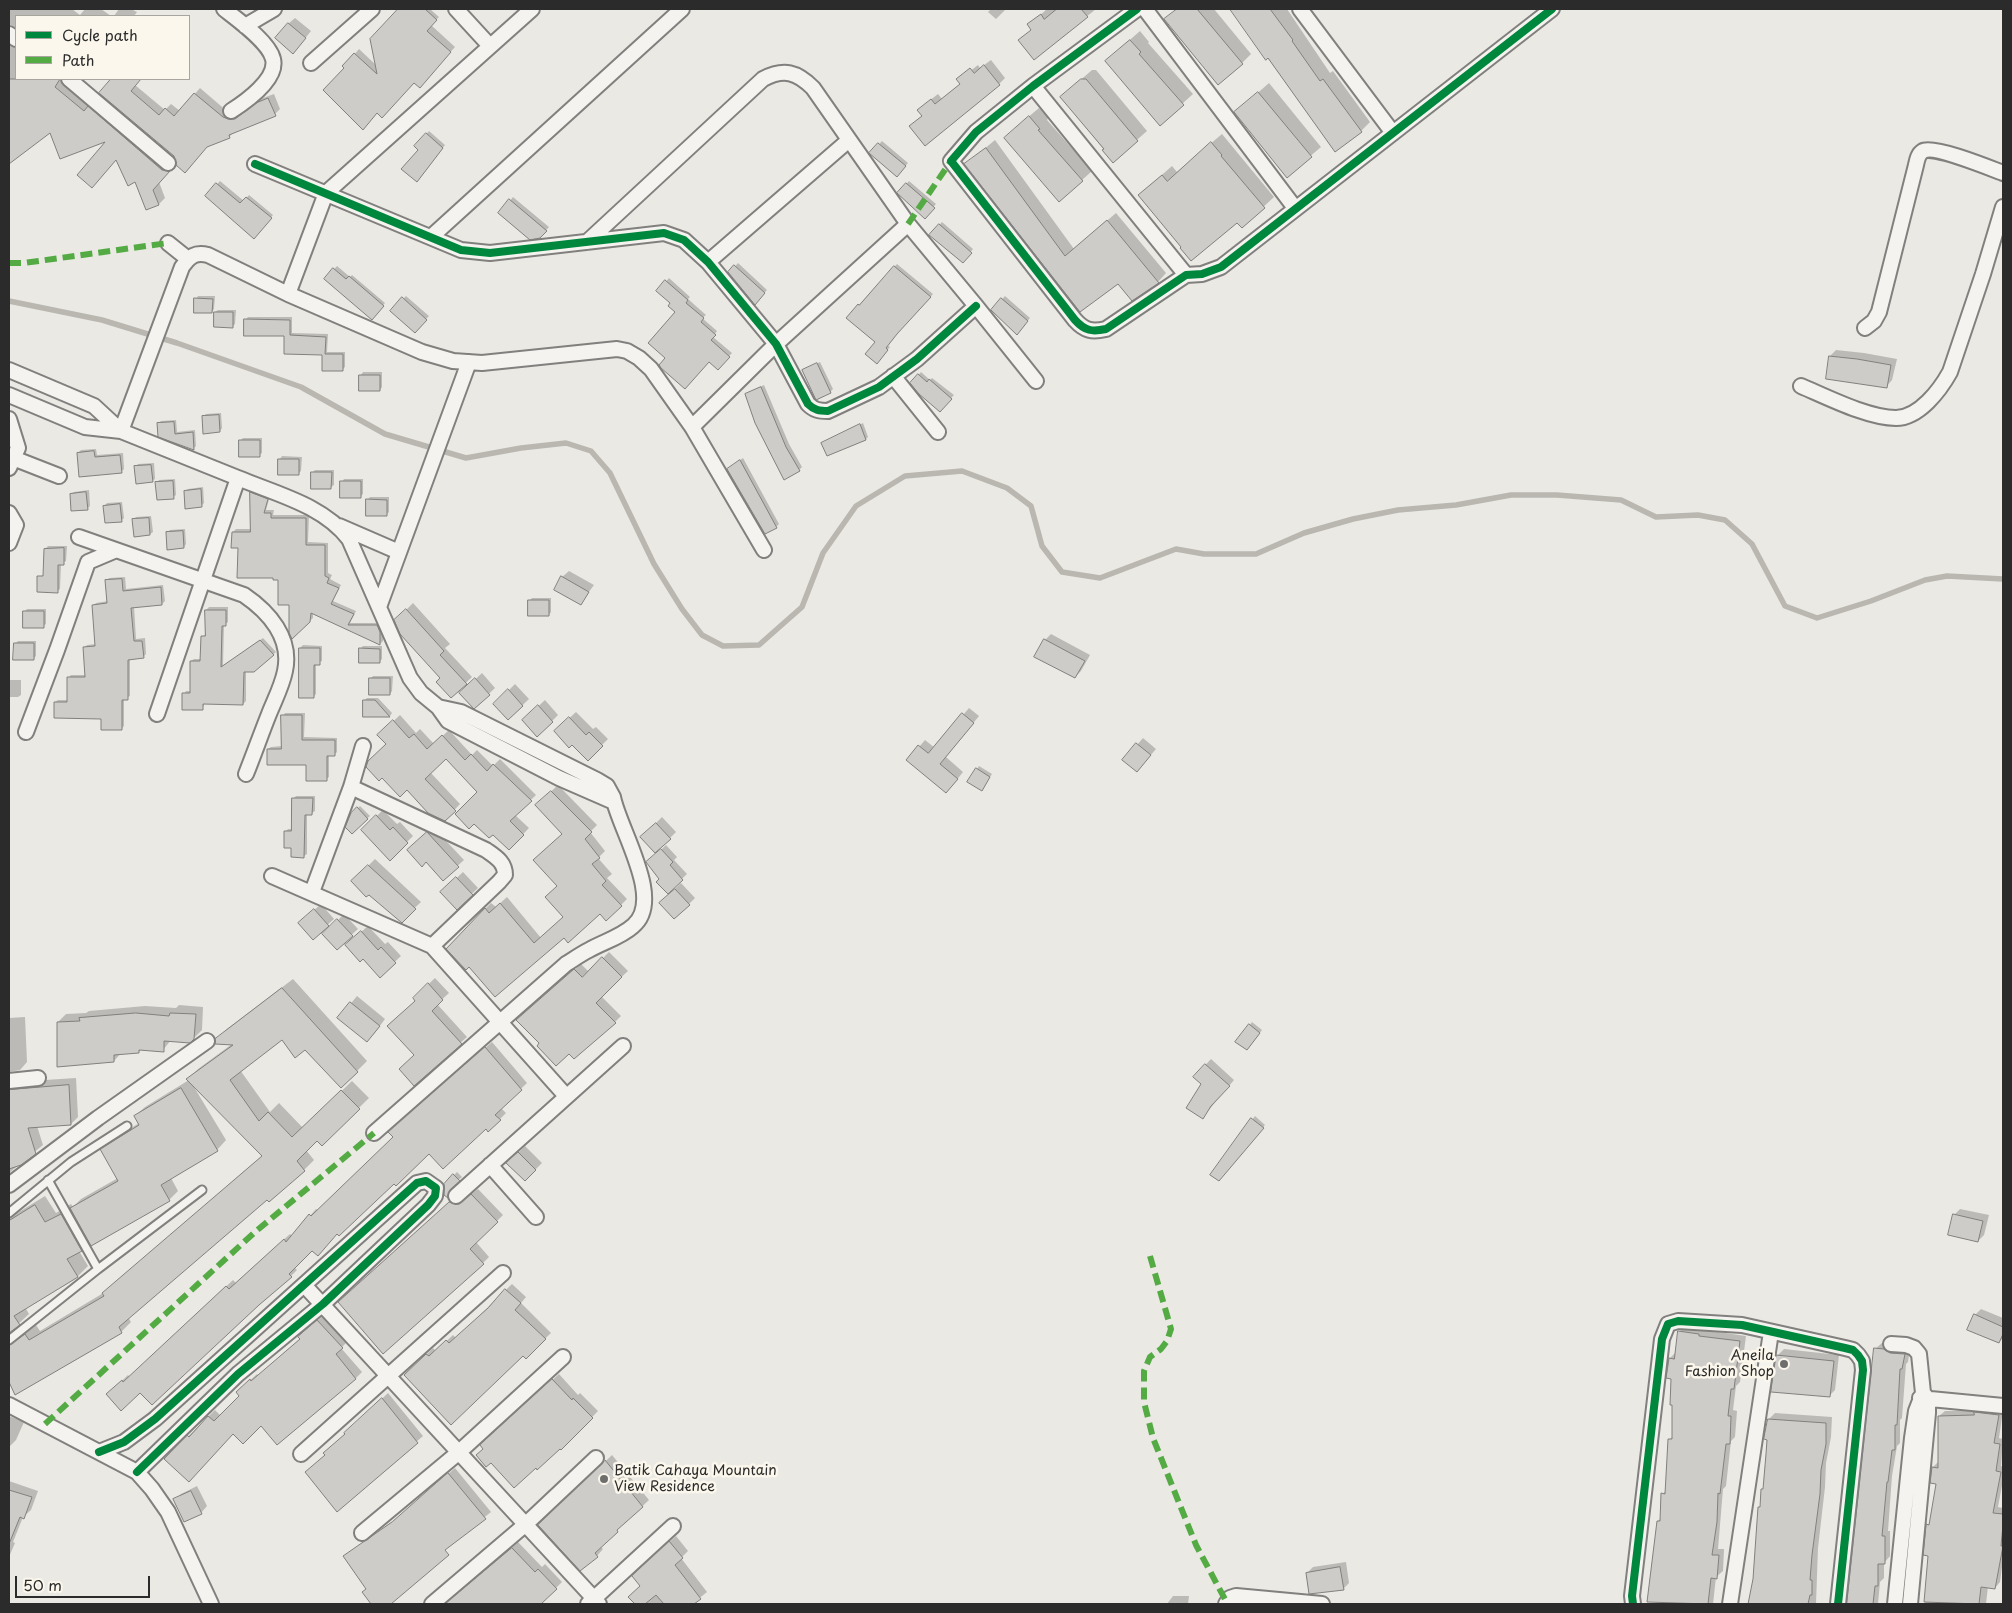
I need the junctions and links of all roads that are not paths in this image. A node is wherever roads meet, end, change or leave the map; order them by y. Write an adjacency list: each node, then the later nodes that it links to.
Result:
1 (224, 9): 11 (street)
2 (274, 9): 11 (street)
3 (372, 9): 13 (street)
4 (456, 9): 12 (street)
5 (532, 9): 12 (street)
6 (682, 9): 26 (street)
7 (1137, 9): 15 (street)
8 (1145, 9): 24 (street)
9 (1300, 9): 17 (street)
10 (1552, 9): 17 (street)
11 (245, 26): 16 (street)
12 (490, 46): 22 (street)
13 (311, 63)
14 (70, 80): 19 (street)
15 (1033, 86): 31 (street); 31 (street)
16 (231, 111)
17 (1393, 133): 24 (street)
18 (849, 140): 25 (street); 27 (street); 30 (street)
19 (168, 163)
20 (255, 164): 22 (street)
21 (2003, 173): 34 (street)
22 (326, 193): 26 (street); 32 (street)
23 (2003, 207): 40 (street)
24 (1295, 208): 31 (street)
25 (908, 224): 33 (street); 35 (street)
26 (431, 237): 27 (street)
27 (587, 242): 30 (street)
28 (168, 243): 29 (street)
29 (188, 259): 32 (street); 44 (street)
30 (708, 262): 35 (street)
31 (1186, 275)
32 (288, 294): 36 (street)
33 (976, 306): 38 (street); 39 (street)
34 (1865, 328)
35 (776, 344): 38 (street); 43 (street)
36 (469, 362): 43 (street); 55 (street)
37 (9, 370): 44 (street)
38 (893, 376): 45 (street)
39 (1036, 382)
40 (1801, 386)
41 (9, 395): 44 (street)
42 (9, 419): 46 (street)
43 (692, 427): 53 (street)
44 (120, 431): 48 (street)
45 (938, 432)
46 (11, 464): 47 (street)
47 (59, 476)
48 (238, 478): 50 (street); 56 (street)
49 (9, 513): 52 (street)
50 (338, 526): 55 (street); 57 (street)
51 (79, 537): 54 (street)
52 (9, 543)
53 (764, 550)
54 (114, 551): 56 (street); 59 (street)
55 (399, 552): 57 (street)
56 (204, 580): 58 (street); 61 (street)
57 (379, 607): 66 (street)
58 (157, 714)
59 (26, 732)
60 (363, 746): 62 (street)
61 (246, 774)
62 (351, 787): 64 (street); 65 (street)
63 (272, 876): 64 (street)
64 (312, 892): 65 (street)
65 (432, 946): 66 (street)
66 (501, 1022): 71 (street); 73 (street)
67 (207, 1041): 76 (street)
68 (622, 1046): 71 (street)
69 (38, 1078): 70 (street)
70 (9, 1081)
71 (566, 1096): 74 (street)
72 (127, 1126): 75 (lane)
73 (374, 1132)
74 (490, 1165): 78 (street); 80 (street)
75 (48, 1180): 79 (lane); 81 (lane)
76 (9, 1184)
77 (202, 1190): 81 (lane)
78 (456, 1196)
79 (9, 1213)
80 (536, 1217)
81 (98, 1269): 86 (lane)
82 (503, 1273): 89 (street)
83 (305, 1286): 84 (street); 84 (street); 93 (street)
84 (323, 1304): 89 (street); 97 (street)
85 (1771, 1332): 106 (street); 107 (street); 108 (street)
86 (9, 1340)
87 (1890, 1344): 90 (street)
88 (563, 1357): 94 (street)
89 (389, 1375): 94 (street); 95 (street)
90 (1924, 1397): 92 (street); 109 (street); 110 (street)
91 (9, 1405): 93 (street)
92 (2003, 1406)
93 (99, 1452): 97 (street)
94 (458, 1453): 98 (street); 100 (street)
95 (301, 1454)
96 (596, 1458): 98 (street)
97 (137, 1472): 102 (street)
98 (526, 1524): 101 (street); 103 (street)
99 (673, 1526): 101 (street)
100 (362, 1533)
101 (593, 1602)
102 (211, 1604)
103 (432, 1604)
104 (1226, 1604): 105 (street)
105 (1322, 1604)
106 (1633, 1604)
107 (1730, 1604)
108 (1838, 1604)
109 (1895, 1604)
110 (1910, 1604)

